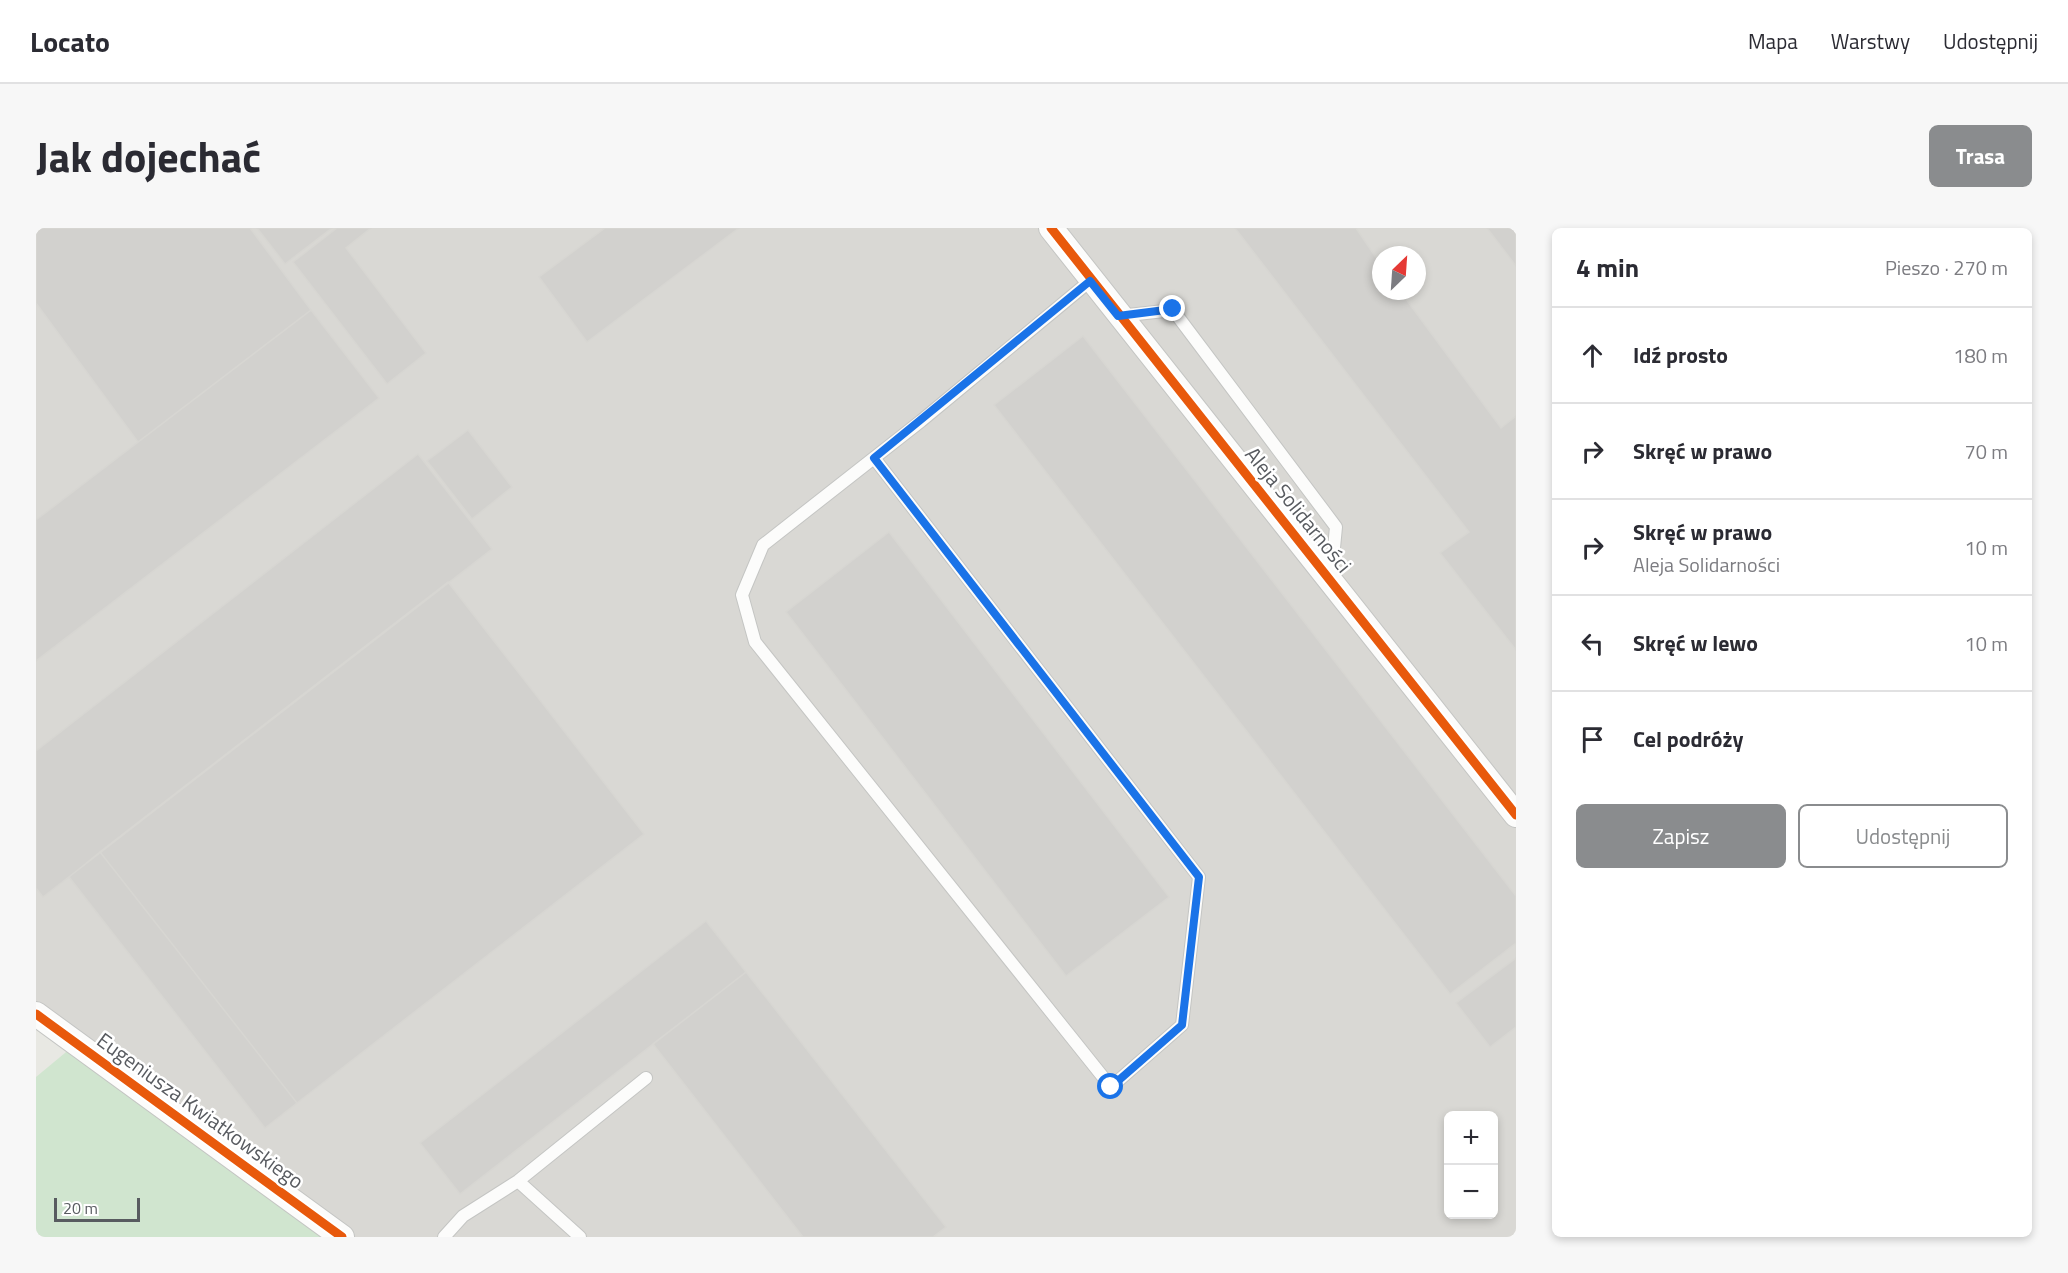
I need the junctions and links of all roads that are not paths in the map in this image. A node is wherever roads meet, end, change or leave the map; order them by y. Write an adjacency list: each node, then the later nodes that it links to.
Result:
1 (1051, 228): 2 (street, Aleja Solidarności)
2 (1090, 281): 3 (street, Aleja Solidarności); 4 (lane)
3 (1118, 316): 5 (street, Aleja Solidarności); 5 (lane)
4 (874, 458): 4 (lane)
5 (1331, 580): 6 (street, Aleja Solidarności)
6 (1516, 815)
7 (36, 1014): 10 (street, Eugeniusza Kwiatkowskiego)
8 (646, 1078): 9 (lane)
9 (518, 1181): 11 (lane); 12 (lane)
10 (342, 1237)
11 (444, 1237)
12 (580, 1237)

